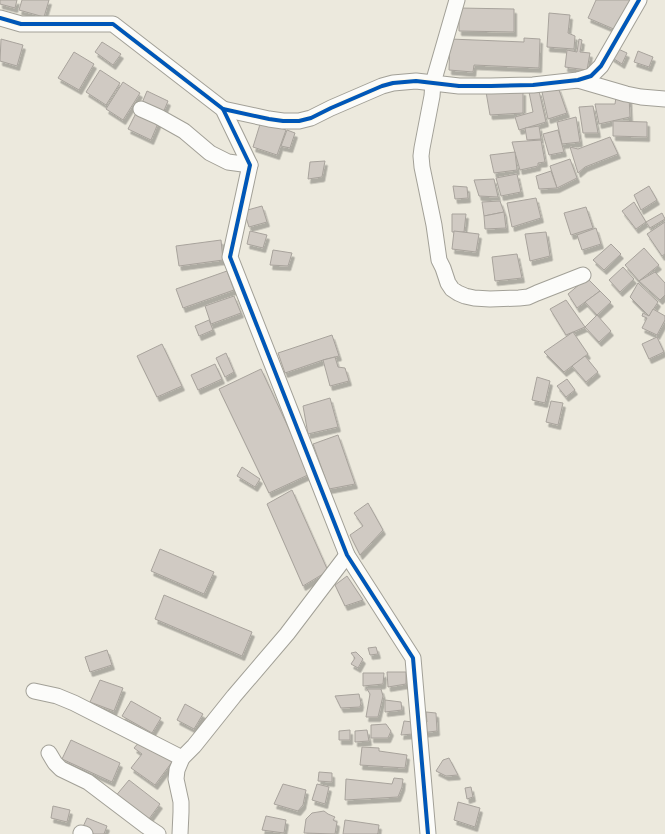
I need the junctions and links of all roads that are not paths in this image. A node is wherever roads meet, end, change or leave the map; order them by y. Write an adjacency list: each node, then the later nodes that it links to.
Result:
1 (639, 0): 4 (street)
2 (455, 1): 5 (street)
3 (0, 18): 8 (street)
4 (578, 80): 5 (street); 6 (street)
5 (433, 83): 8 (street); 10 (street)
6 (665, 99)
7 (141, 109): 9 (street)
8 (223, 109): 9 (street)
9 (250, 165): 11 (street)
10 (583, 274)
11 (346, 555): 14 (street); 17 (street)
12 (34, 691): 14 (street)
13 (49, 753): 15 (street)
14 (182, 758): 16 (street)
15 (158, 834)
16 (180, 834)
17 (428, 834)

